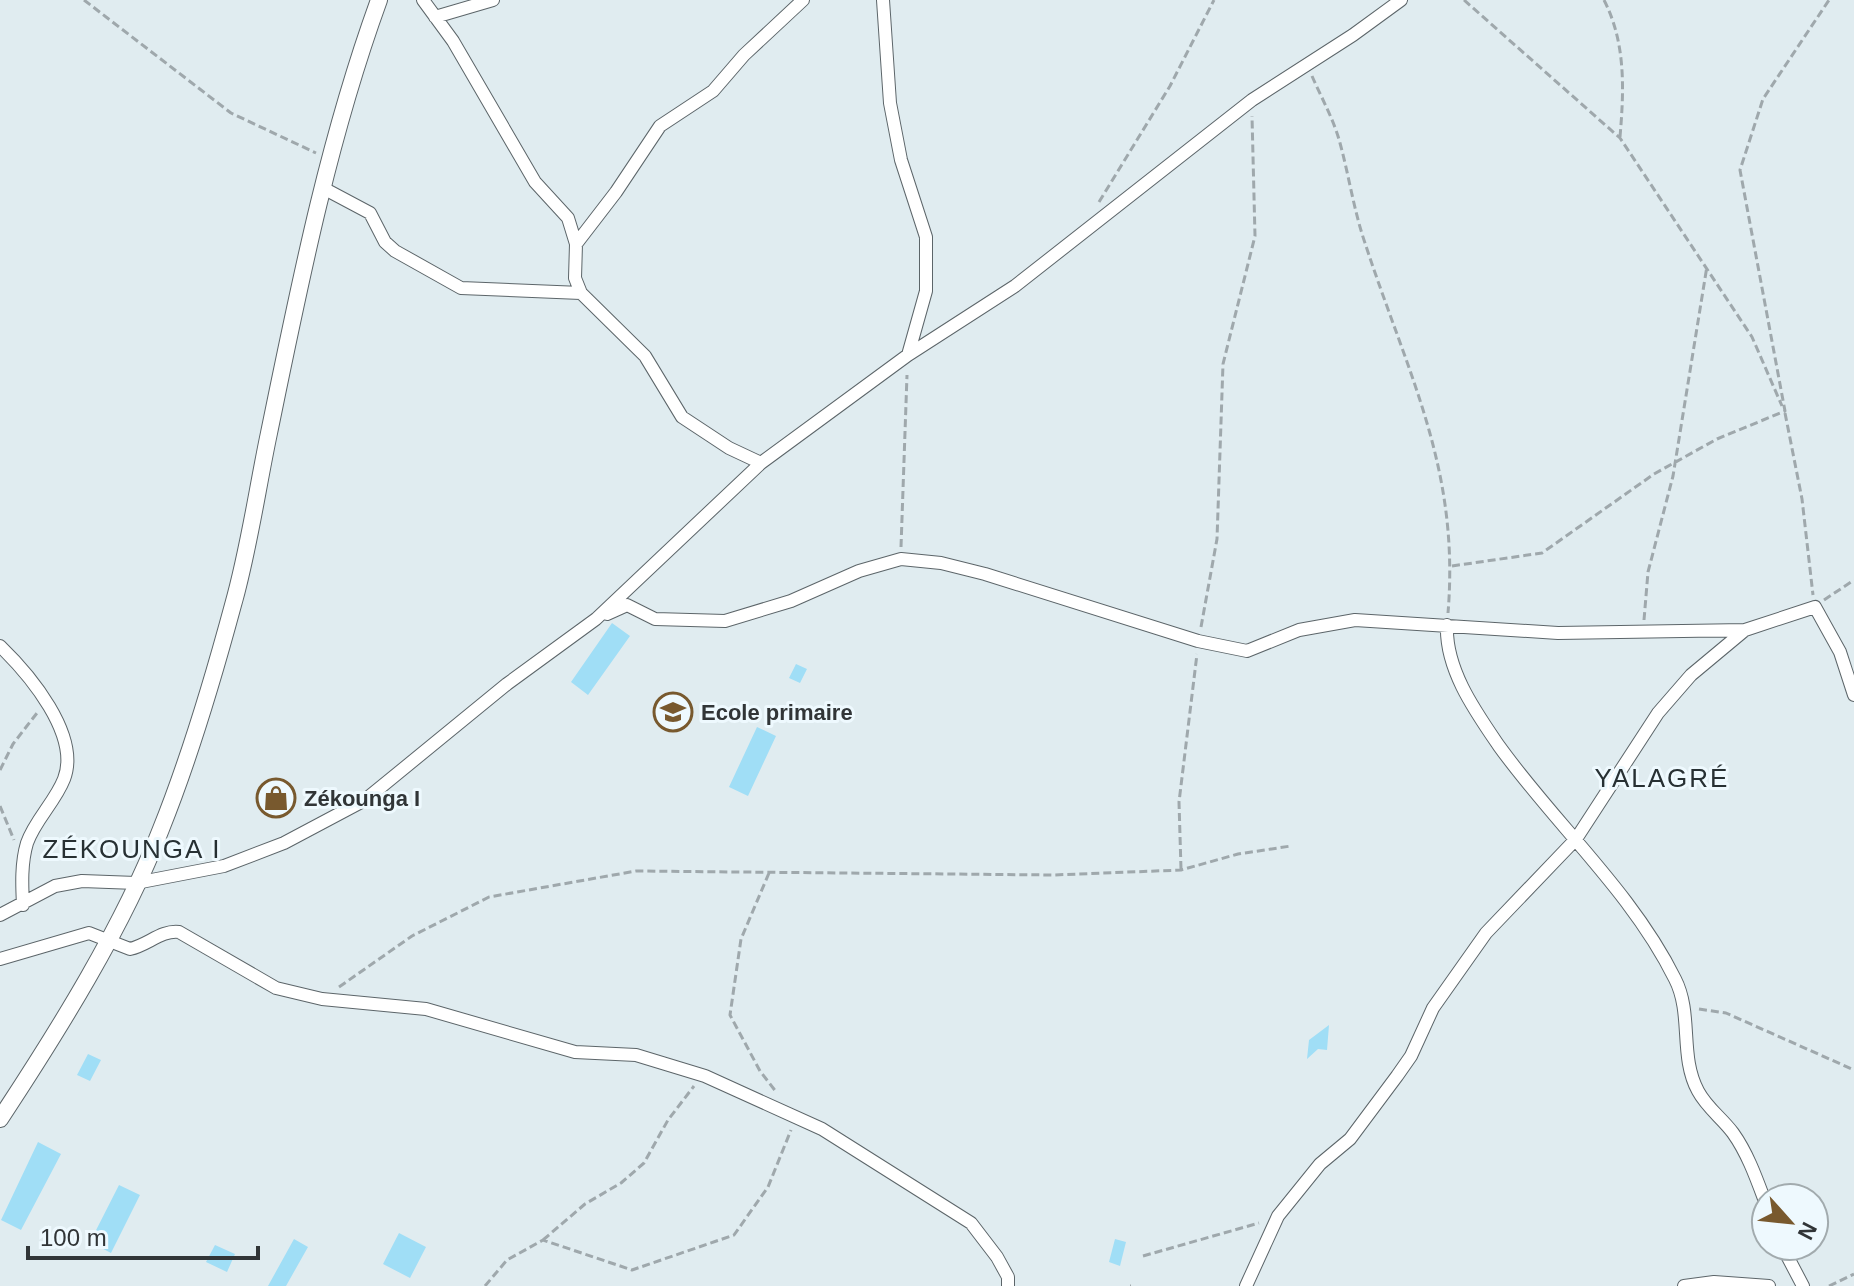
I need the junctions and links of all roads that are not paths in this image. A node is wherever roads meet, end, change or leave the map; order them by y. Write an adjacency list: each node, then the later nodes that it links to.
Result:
1 (379, 0): 8 (street)
2 (423, 0): 7 (street)
3 (493, 0): 7 (street)
4 (803, 0): 9 (street)
5 (883, 0): 11 (street)
6 (1401, 0): 11 (street)
7 (435, 17): 9 (street)
8 (323, 188): 10 (street); 19 (street)
9 (576, 244): 10 (street)
10 (581, 293): 12 (street)
11 (908, 355): 12 (street)
12 (761, 463): 13 (street)
13 (596, 619): 14 (street); 19 (street)
14 (1447, 625): 15 (street); 18 (street)
15 (1745, 630): 17 (street); 18 (street)
16 (0, 646): 20 (street)
17 (1854, 695)
18 (1576, 839): 25 (street); 28 (street)
19 (136, 883): 20 (street); 22 (street)
20 (23, 905): 21 (street)
21 (0, 915)
22 (107, 938): 23 (street); 24 (street); 27 (street)
23 (0, 959)
24 (0, 1119)
25 (1756, 1182)
26 (1790, 1262): 31 (street)
27 (1008, 1286)
28 (1246, 1286)
29 (1684, 1286): 30 (street)
30 (1769, 1286)
31 (1803, 1286)

